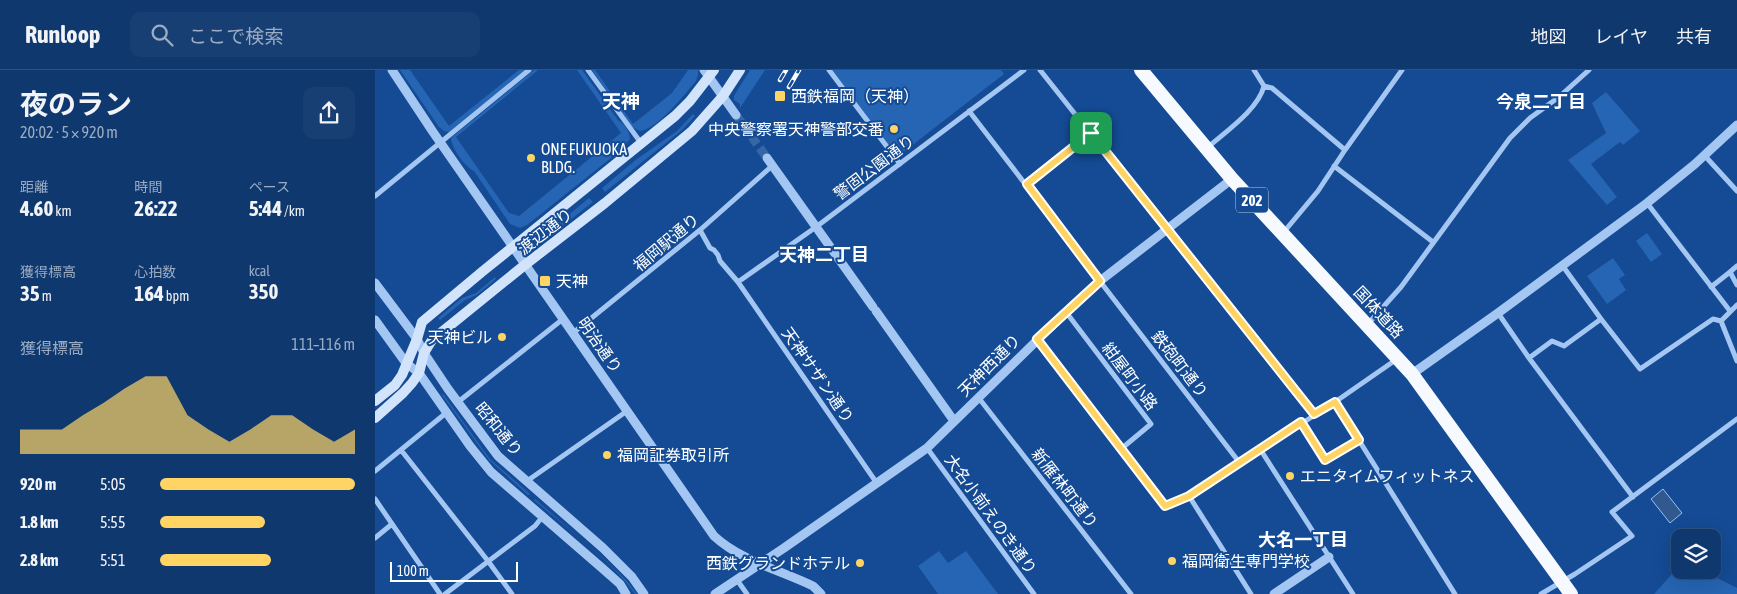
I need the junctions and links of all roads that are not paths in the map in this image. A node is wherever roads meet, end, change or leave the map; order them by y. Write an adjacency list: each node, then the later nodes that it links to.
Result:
1 (392, 70): 19 (street, 明治通り)
2 (529, 70): 19 (street)
3 (588, 70): 20 (street)
4 (740, 70): 14 (main road, 渡辺通り)
5 (829, 70): 25 (street)
6 (1024, 70): 15 (street, 警固公園通り)
7 (1041, 70): 18 (street)
8 (1141, 70): 21 (highway, 国体道路 / 202)
9 (1254, 70): 13 (street)
10 (1402, 70): 22 (street)
11 (1589, 70): 36 (street)
12 (709, 72): 14 (street); 20 (main road, 渡辺通り)
13 (1264, 86): 21 (street); 22 (street)
14 (723, 96): 16 (street); 38 (main road, 渡辺通り)
15 (969, 111): 25 (street, 警固公園通り); 28 (street, 鉄砲町通り)
16 (736, 115)
17 (1737, 125): 23 (street)
18 (1091, 133): 28 (street); 34 (street)
19 (440, 142): 30 (street); 37 (street, 明治通り)
20 (641, 143): 37 (main road, 渡辺通り)
21 (1207, 148): 27 (highway, 国体道路 / 202)
22 (1345, 150): 26 (street)
23 (1705, 156): 29 (street); 31 (street)
24 (770, 162): 32 (street); 33 (street, 福岡駅通り)
25 (900, 164): 32 (street, 警固公園通り)
26 (1334, 166): 35 (street); 36 (street)
27 (1232, 179): 34 (street, 天神西通り); 35 (highway, 国体道路 / 202)
28 (1027, 184): 42 (street, 鉄砲町通り)
29 (1737, 191)
30 (375, 196)
31 (1647, 203): 39 (street); 46 (street)
32 (816, 227): 43 (street, 警固公園通り); 75 (street)
33 (700, 230): 43 (street, 天神サザン通り); 56 (street, 福岡駅通り)
34 (1167, 230): 42 (street, 天神西通り); 72 (street)
35 (1283, 233): 55 (highway, 国体道路 / 202)
36 (1433, 242): 55 (street)
37 (513, 246): 38 (street, 明治通り); 57 (main road, 渡辺通り)
38 (525, 264): 51 (street, 明治通り); 59 (main road, 渡辺通り)
39 (1562, 265): 50 (street); 52 (street)
40 (1737, 266): 41 (street)
41 (1730, 272): 45 (street); 46 (street)
42 (1100, 281): 49 (street, 天神西通り); 82 (street, 鉄砲町通り)
43 (738, 282): 85 (street, 天神サザン通り)
44 (375, 283): 57 (street, 昭和通り)
45 (1737, 285)
46 (1711, 287): 48 (street)
47 (1737, 305): 48 (street)
48 (1730, 311): 54 (street)
49 (1066, 312): 58 (street, 天神西通り); 79 (street, 紺屋町小路)
50 (1498, 313): 61 (street); 65 (street)
51 (563, 319): 56 (street, 明治通り); 68 (street)
52 (1601, 319): 54 (street); 61 (street)
53 (375, 320): 63 (street, 昭和通り)
54 (1721, 321): 62 (street)
55 (1367, 325): 60 (highway, 国体道路 / 202)
56 (573, 333): 70 (street, 明治通り)
57 (417, 338): 59 (street, 昭和通り); 63 (main road, 渡辺通り)
58 (1037, 339): 66 (street, 天神西通り); 79 (street)
59 (424, 353): 64 (main road, 渡辺通り); 68 (street, 昭和通り)
60 (1398, 358): 65 (highway, 国体道路 / 202); 69 (street)
61 (1529, 358): 87 (street)
62 (1737, 361)
63 (406, 363): 64 (street, 昭和通り); 67 (main road, 渡辺通り)
64 (419, 373): 71 (street, 昭和通り); 73 (main road, 渡辺通り)
65 (1412, 374): 96 (highway, 国体道路 / 202)
66 (978, 397): 75 (street, 天神西通り); 106 (street, 新雁林町通り)
67 (375, 401)
68 (458, 402): 84 (street, 昭和通り)
69 (1335, 402): 72 (street); 77 (street)
70 (627, 411): 84 (street); 94 (street, 明治通り)
71 (447, 413): 81 (street); 89 (street, 昭和通り)
72 (1314, 414): 76 (street)
73 (375, 418)
74 (1737, 419): 87 (street)
75 (954, 421): 78 (street, 天神西通り)
76 (1301, 422): 77 (street); 80 (street)
77 (1359, 440): 110 (street)
78 (927, 448): 85 (street, 天神西通り); 105 (street, 大名小前えのき通り)
79 (1121, 449): 86 (street)
80 (1260, 449): 82 (street); 92 (street)
81 (401, 450): 83 (street); 93 (street)
82 (1239, 462): 86 (street)
83 (375, 471)
84 (527, 481): 101 (street, 昭和通り)
85 (876, 482): 94 (street, 天神西通り)
86 (1189, 496): 107 (street)
87 (1633, 497): 96 (street)
88 (375, 500): 90 (street)
89 (543, 516): 93 (street); 100 (street, 昭和通り)
90 (392, 524): 91 (street); 97 (street)
91 (375, 538)
92 (1329, 557): 108 (street); 109 (street)
93 (488, 562): 98 (street); 99 (street)
94 (761, 563): 95 (street, 天神西通り); 104 (street, 明治通り)
95 (737, 580): 102 (street, 天神西通り); 103 (street)
96 (1562, 581): 111 (street); 112 (highway, 国体道路 / 202)
97 (440, 594)
98 (445, 594)
99 (511, 594)
100 (626, 594)
101 (645, 594)
102 (715, 594)
103 (747, 594)
104 (821, 594)
105 (1034, 594)
106 (1131, 594)
107 (1251, 594)
108 (1274, 594)
109 (1353, 594)
110 (1455, 594)
111 (1541, 594)
112 (1571, 594)

